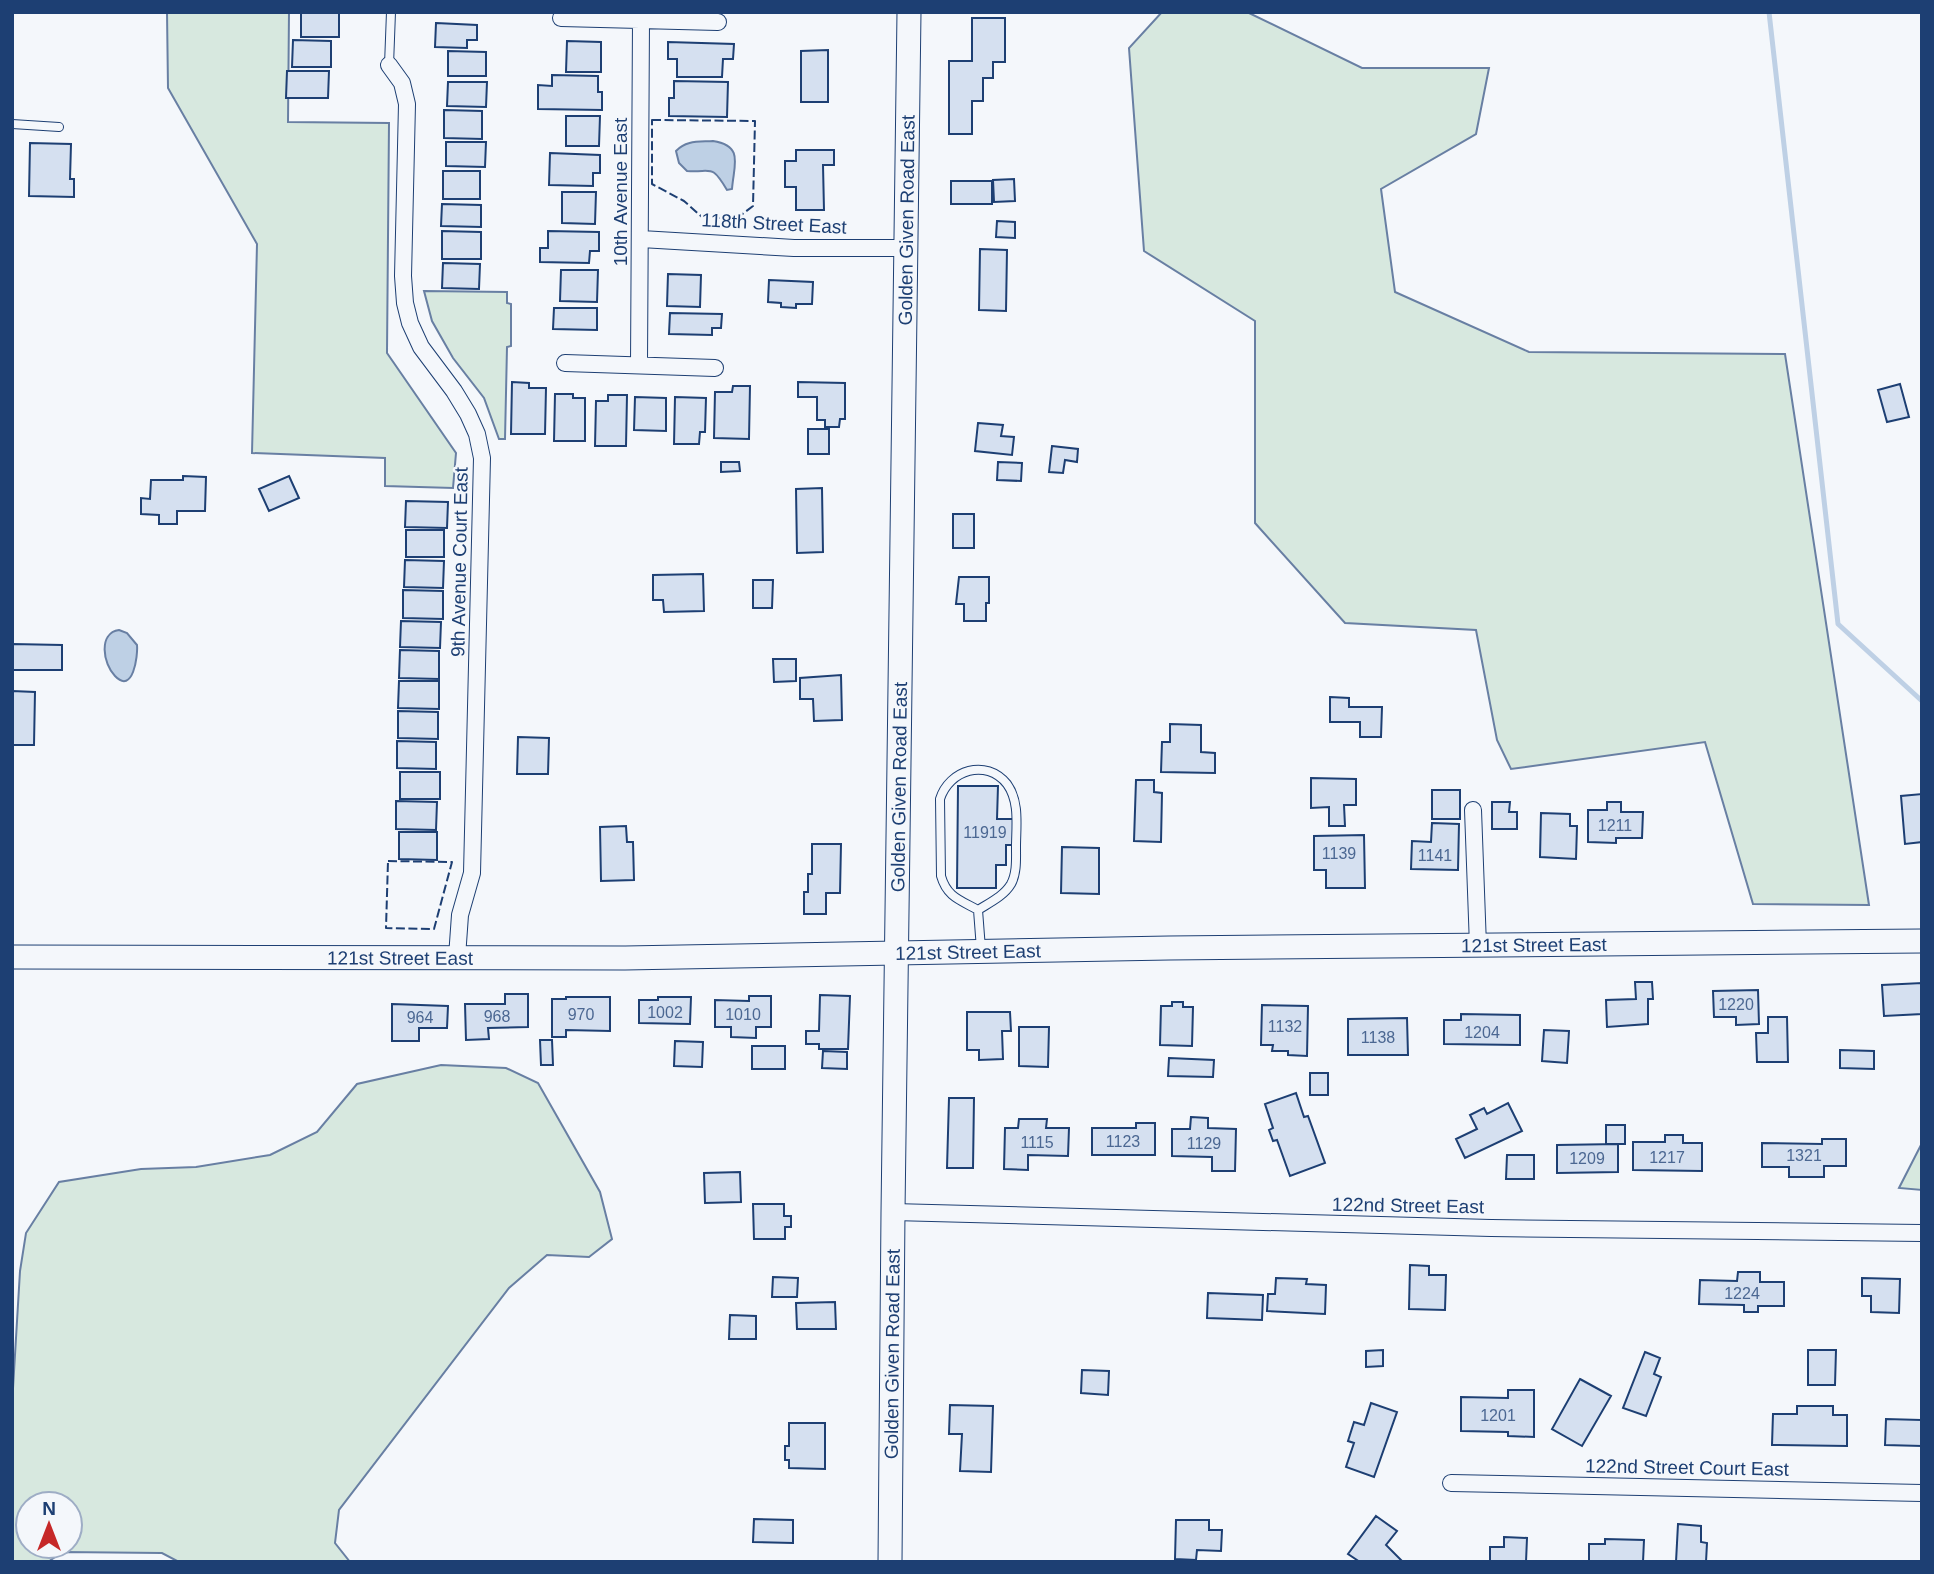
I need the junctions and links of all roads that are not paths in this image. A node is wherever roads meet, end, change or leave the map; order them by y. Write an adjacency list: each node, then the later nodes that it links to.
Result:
1 (391, 12): 6 (lane)
2 (909, 12): 10 (street, Golden Given Road East)
3 (561, 18): 4 (street)
4 (641, 21): 5 (street); 9 (street, 10th Avenue East)
5 (718, 22)
6 (389, 65): 21 (street, 9th Avenue Court East)
7 (12, 124): 8 (lane)
8 (59, 127)
9 (641, 239): 10 (street, 118th Street East); 12 (street, 10th Avenue East)
10 (906, 247): 19 (street, Golden Given Road East)
11 (565, 363): 12 (street)
12 (639, 364): 13 (street)
13 (715, 368)
14 (1473, 810): 17 (street)
15 (978, 911): 15 (lane); 18 (lane)
16 (1922, 941): 17 (street, 121st Street East)
17 (1478, 946): 18 (street, 121st Street East)
18 (981, 952): 19 (street, 121st Street East)
19 (897, 954): 21 (street, 121st Street East); 22 (street, Golden Given Road East)
20 (12, 957): 21 (street, 121st Street East)
21 (457, 957)
22 (892, 1212): 23 (street, 122nd Street East); 26 (street, Golden Given Road East)
23 (1922, 1233)
24 (1451, 1482): 25 (street, 122nd Street Court East)
25 (1922, 1493)
26 (890, 1562)

